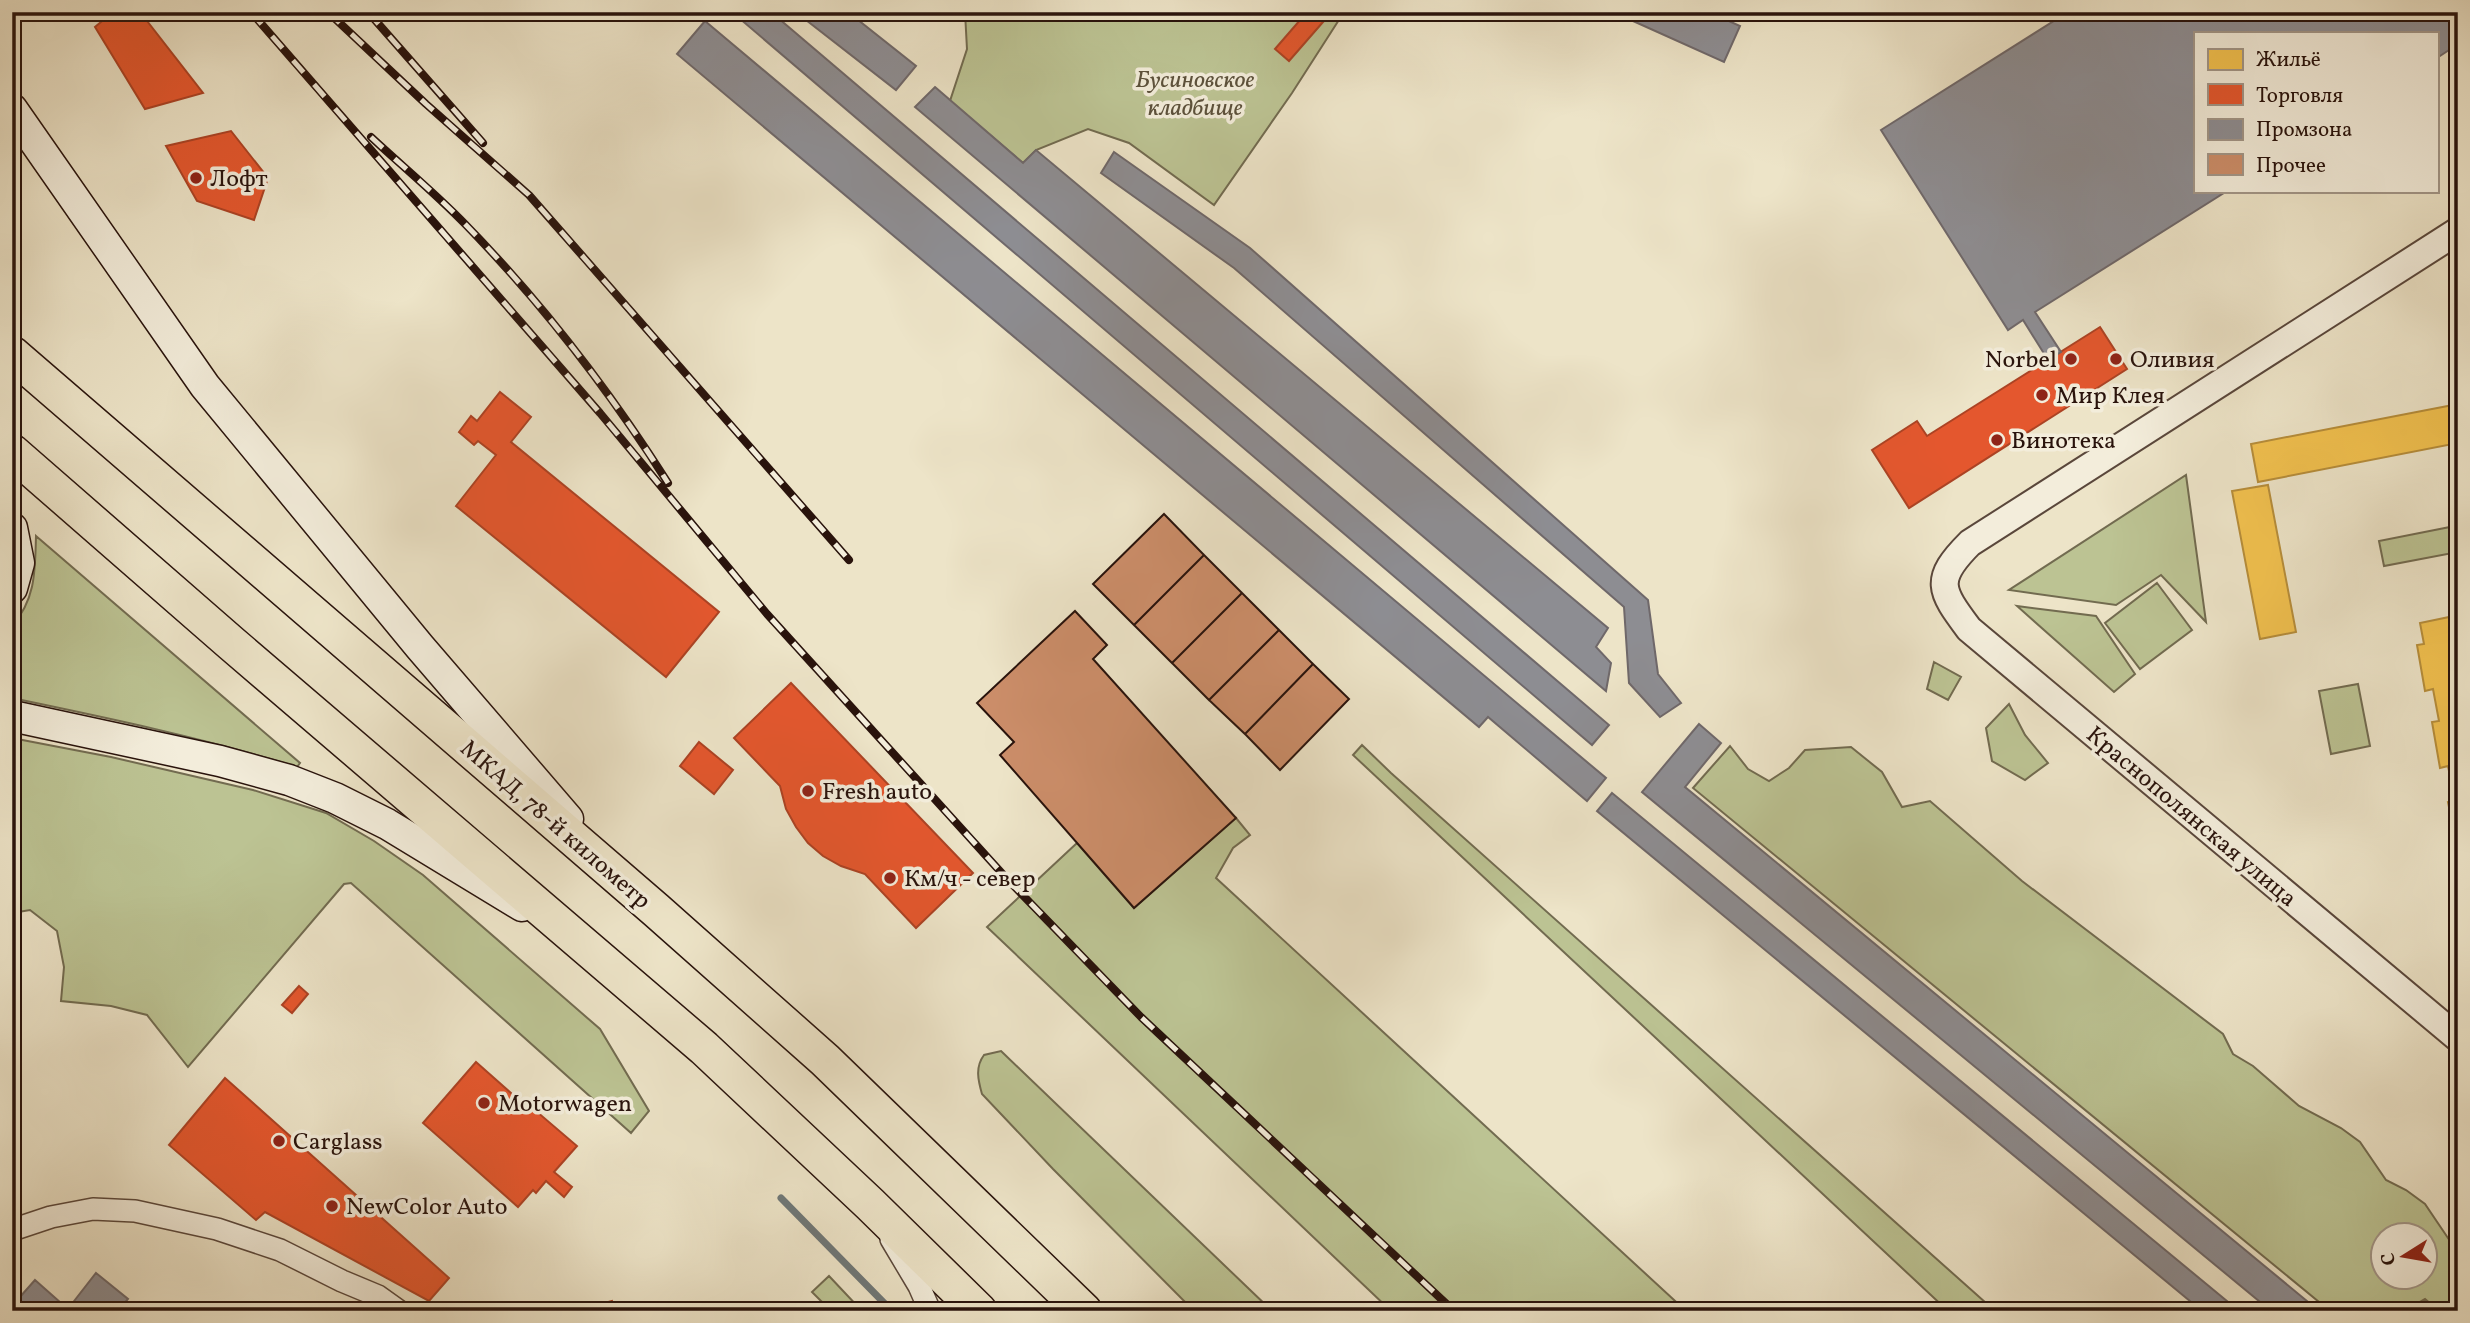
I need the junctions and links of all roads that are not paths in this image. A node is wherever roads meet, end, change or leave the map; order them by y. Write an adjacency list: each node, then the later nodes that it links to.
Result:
1 (12, 109): 8 (main road)
2 (2458, 231): 10 (street, Краснополянская улица)
3 (12, 354): 8 (highway, МКАД, 78-й километр)
4 (12, 452): 9 (highway)
5 (12, 528): 6 (main road)
6 (12, 587)
7 (12, 716): 9 (main road)
8 (619, 878): 16 (highway, МКАД, 78-й километр)
9 (584, 944): 11 (highway)
10 (2458, 1038)
11 (870, 1204): 14 (street); 15 (highway)
12 (12, 1230): 13 (street)
13 (399, 1311)
14 (930, 1311)
15 (979, 1311)
16 (1084, 1311)

